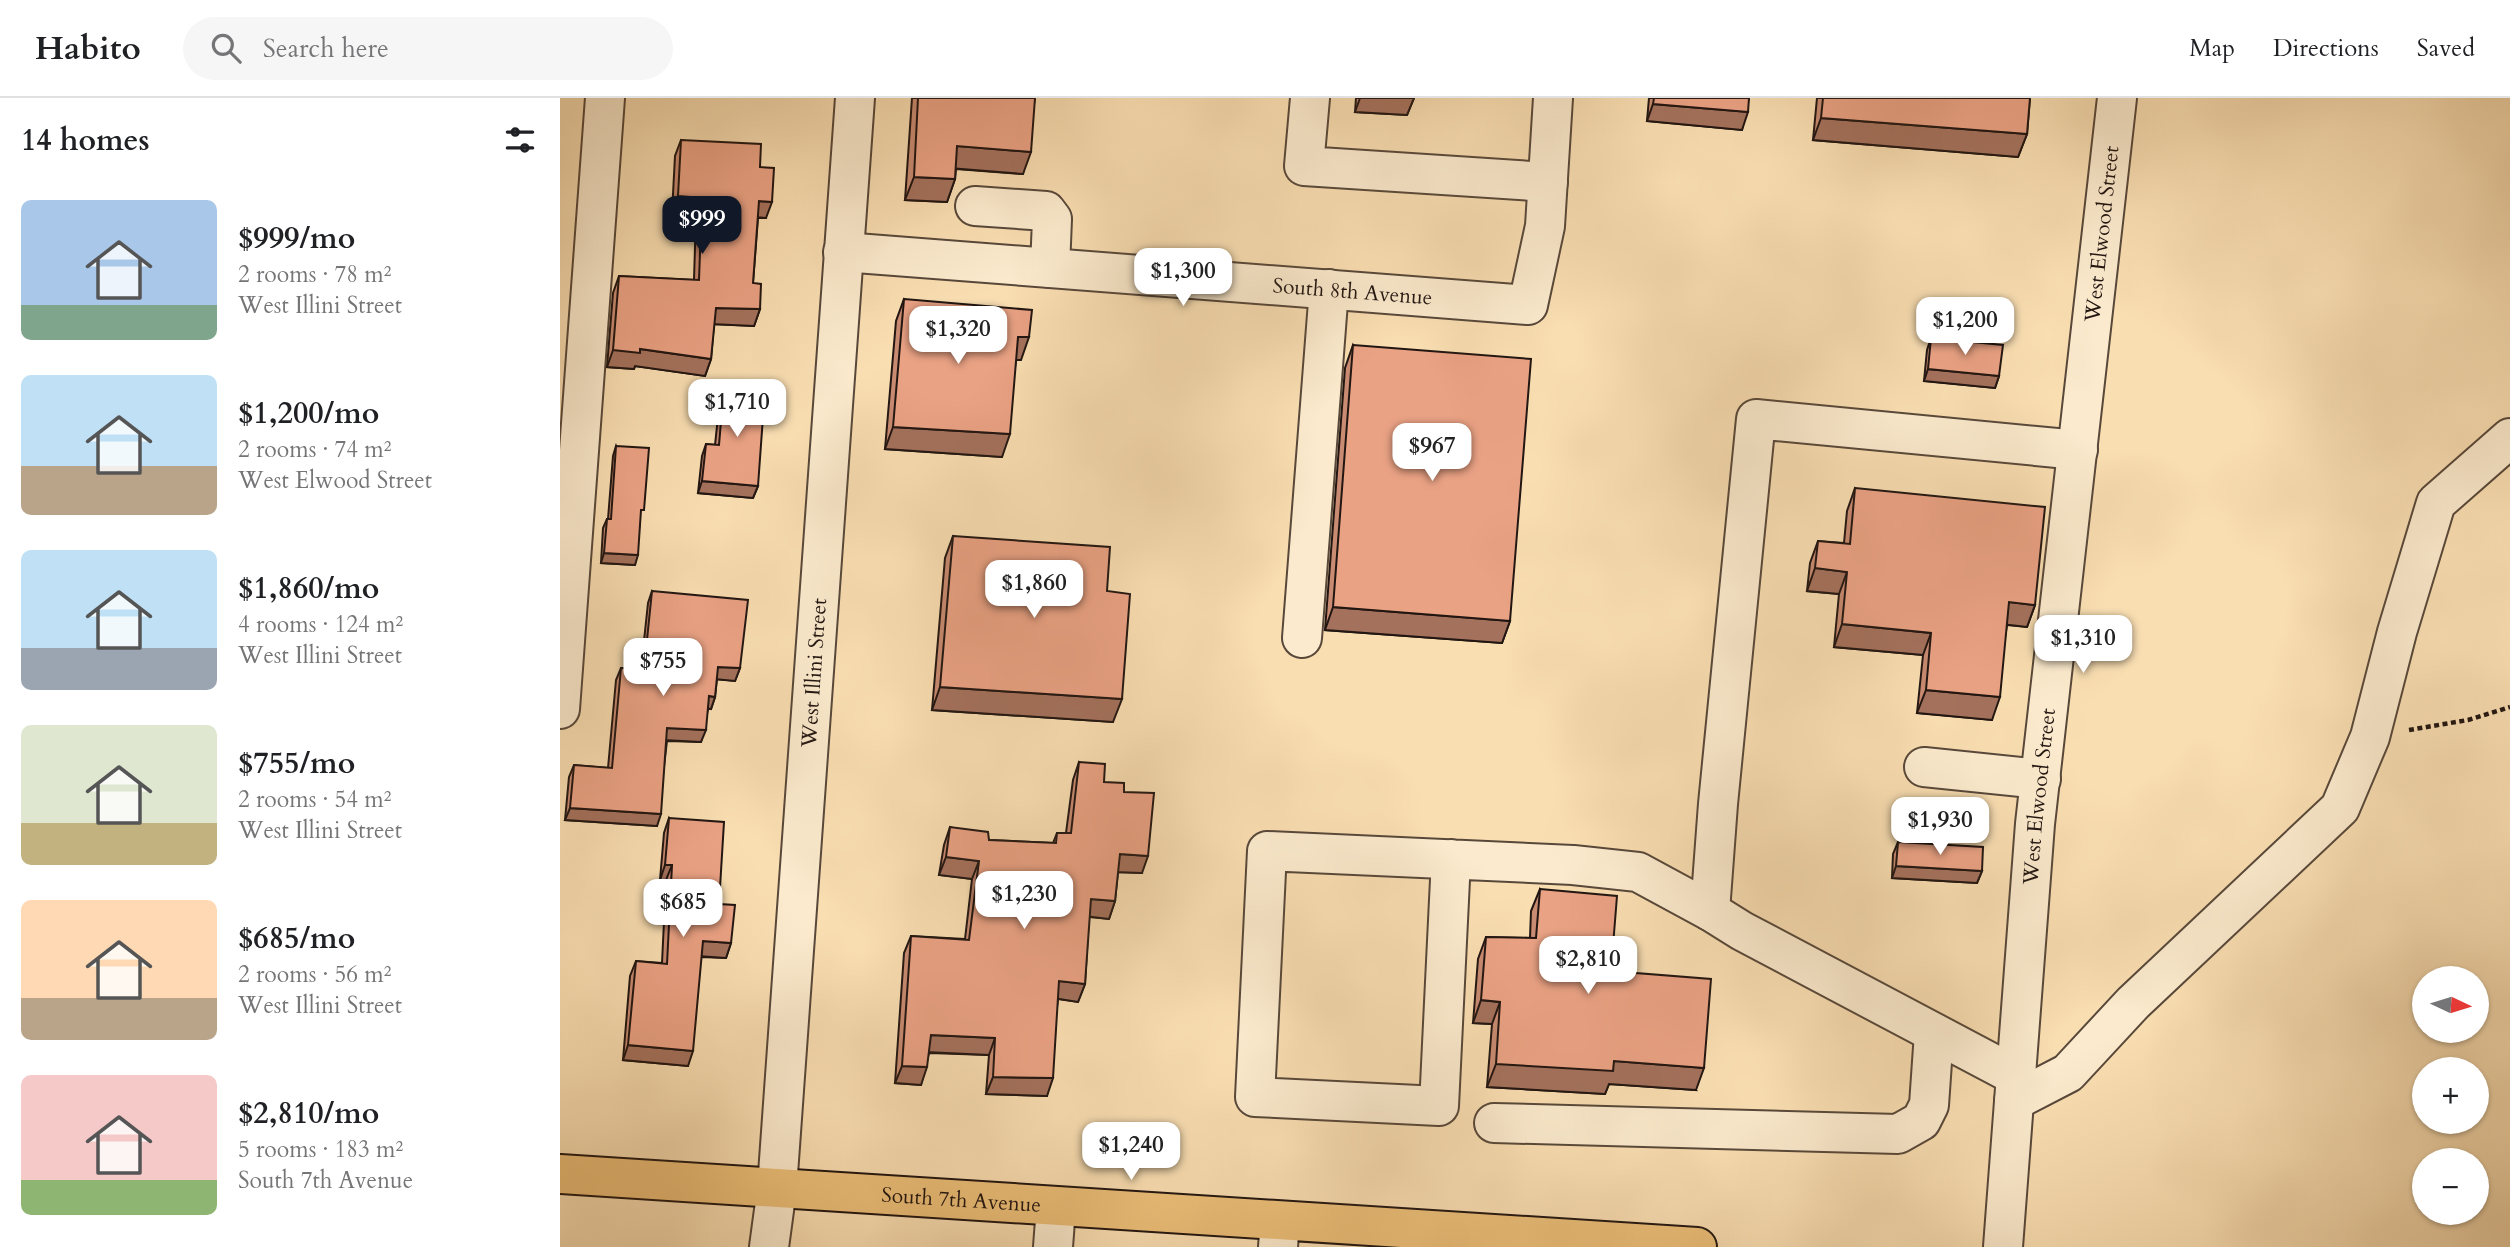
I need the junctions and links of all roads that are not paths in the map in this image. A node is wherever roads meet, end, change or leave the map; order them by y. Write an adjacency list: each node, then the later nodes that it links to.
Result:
1 (605, 98): 14 (street)
2 (855, 98): 8 (street, West Illini Street)
3 (1310, 98): 6 (street)
4 (1553, 98): 6 (street)
5 (2117, 98): 12 (street, West Elwood Street)
6 (1548, 183): 10 (street, South 8th Avenue)
7 (975, 206): 9 (street)
8 (843, 252): 9 (street, South 8th Avenue); 23 (street, West Illini Street)
9 (1050, 268): 10 (street, South 8th Avenue)
10 (1329, 289): 13 (street)
11 (2510, 438): 20 (street)
12 (2078, 450): 16 (street, West Elwood Street); 18 (street)
13 (1302, 638)
14 (560, 709)
15 (1924, 767): 16 (street)
16 (2041, 779): 20 (street, West Elwood Street)
17 (1451, 859): 17 (street); 18 (street)
18 (1710, 911): 19 (street)
19 (1934, 1032): 20 (street); 21 (street)
20 (2015, 1089): 30 (street, West Elwood Street)
21 (1494, 1123)
22 (560, 1174): 23 (main road, South 7th Avenue)
23 (777, 1188): 24 (main road, South 7th Avenue); 27 (street, West Illini Street)
24 (1056, 1207): 25 (main road, South 7th Avenue); 28 (street)
25 (1279, 1234): 26 (main road, South 7th Avenue)
26 (1499, 1241): 29 (main road, South 7th Avenue)
27 (769, 1247)
28 (1053, 1247)
29 (1697, 1247)
30 (2003, 1247)

